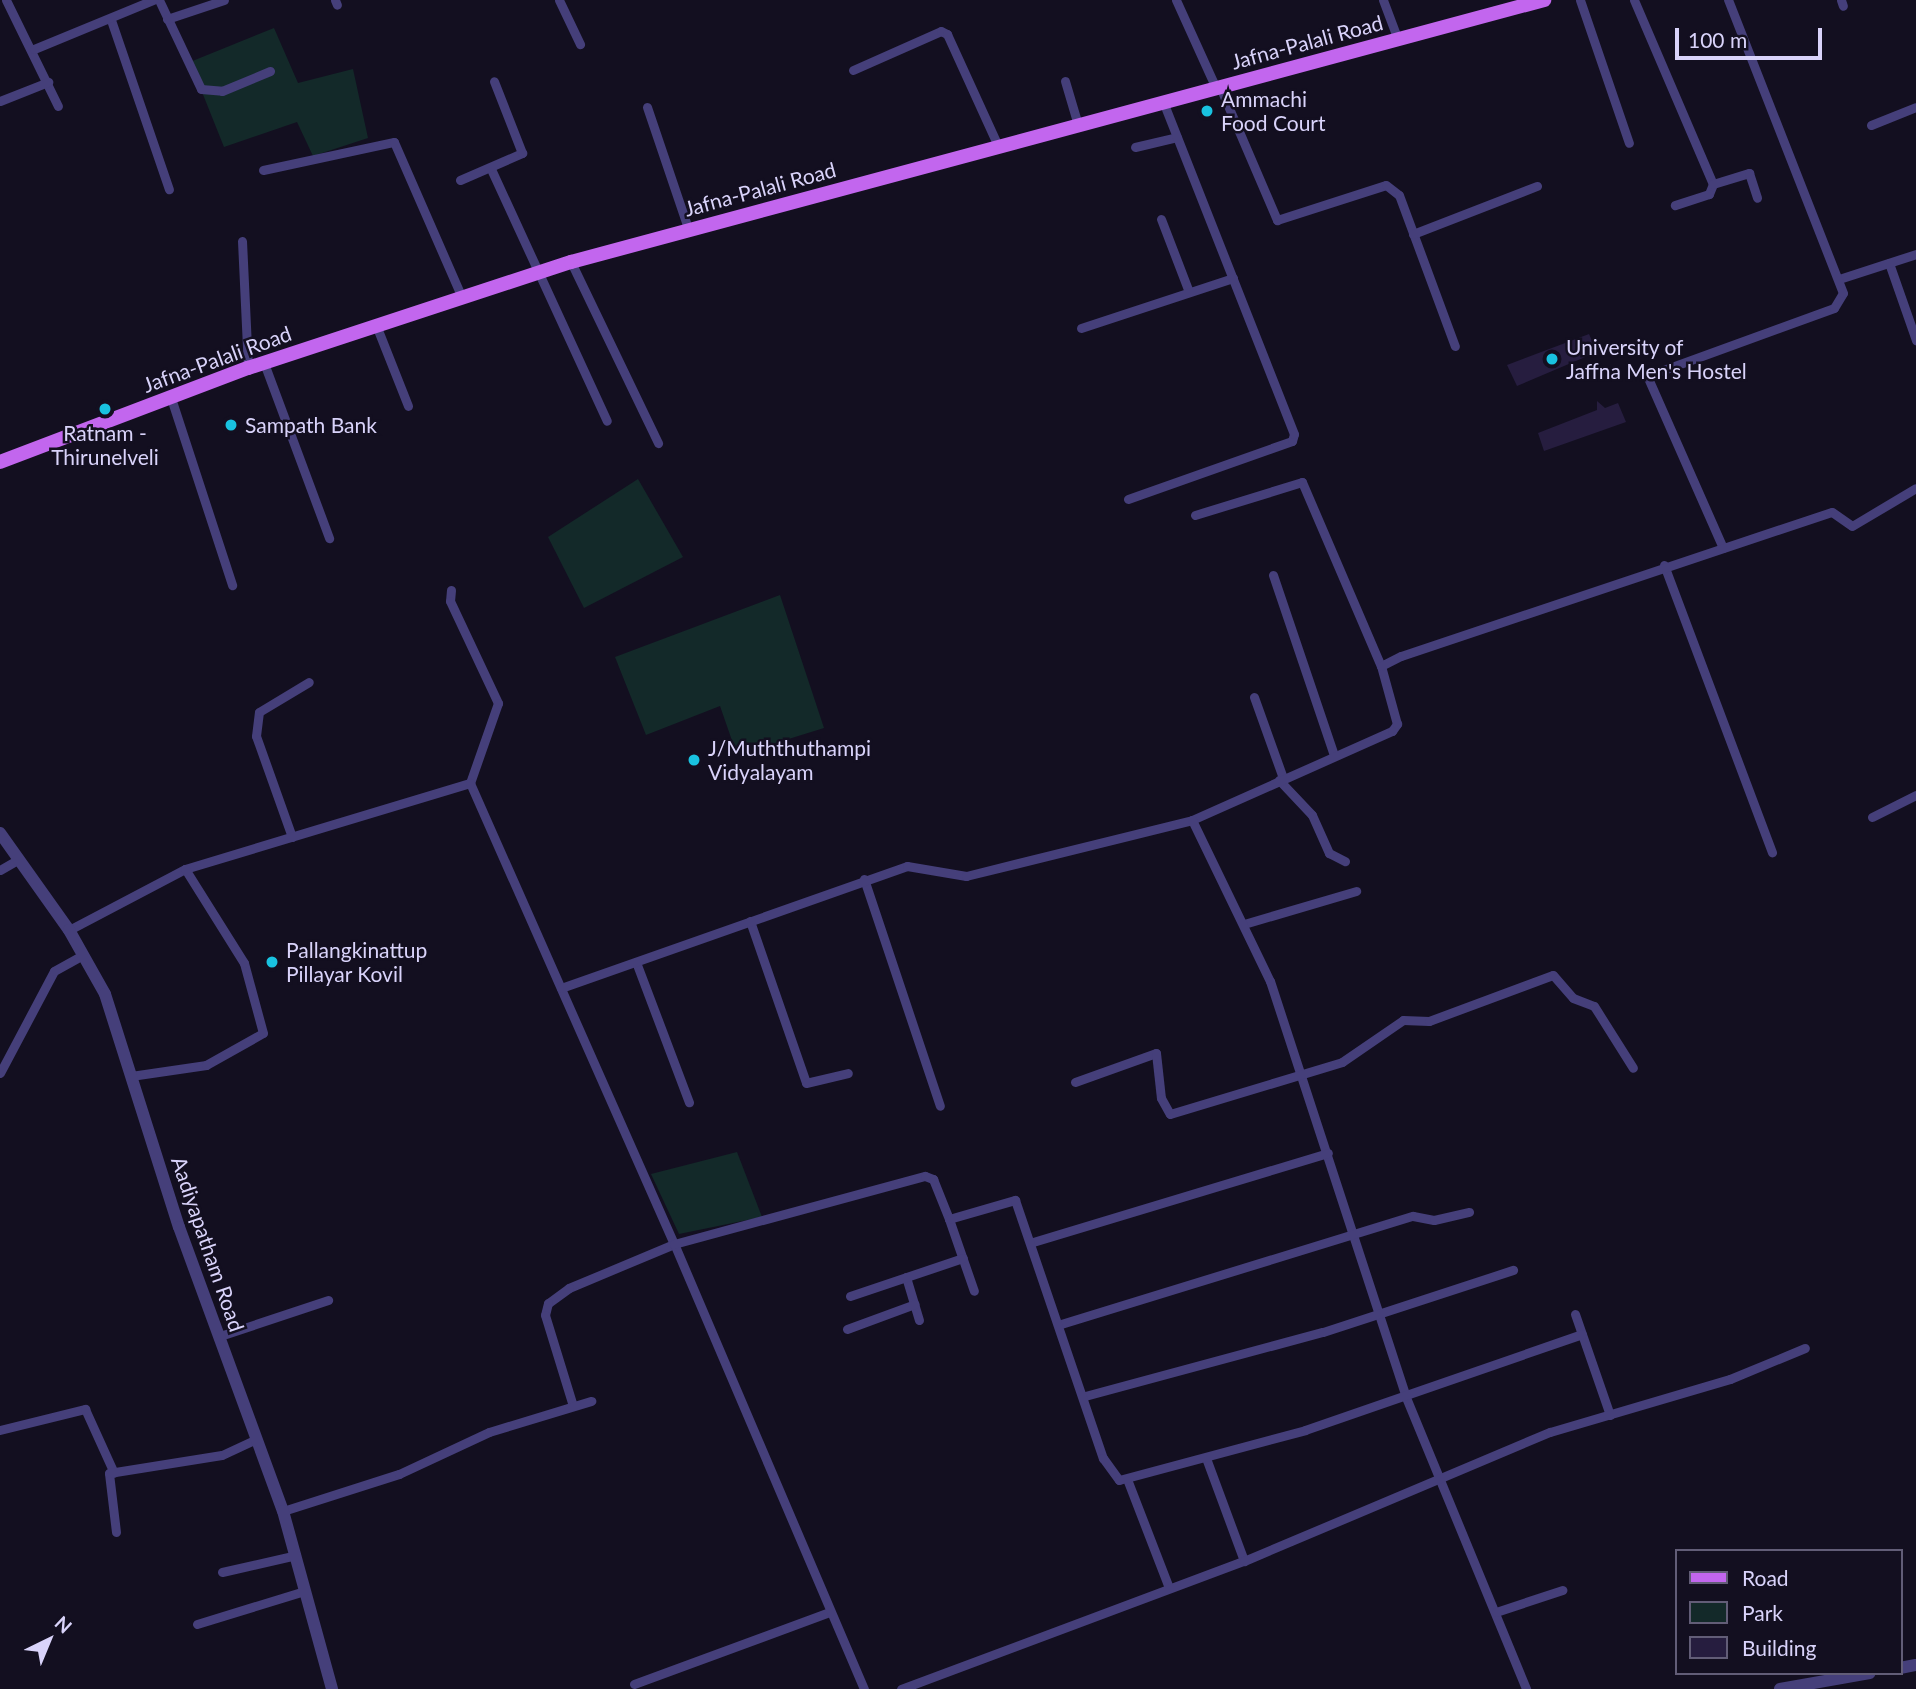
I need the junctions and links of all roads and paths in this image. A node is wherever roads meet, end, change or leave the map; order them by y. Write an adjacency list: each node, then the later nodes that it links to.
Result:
1 (153, 0): 13 (street)
2 (159, 0): 12 (street)
3 (224, 0): 12 (street)
4 (559, 0): 15 (street)
5 (1176, 0): 22 (street)
6 (1382, 0): 14 (street)
7 (1580, 0): 31 (street)
8 (1634, 0): 37 (street)
9 (1728, 0): 51 (street)
10 (1538, 1): 14 (main road, Jafna-Palali Road)
11 (5, 7): 16 (street)
12 (167, 19): 18 (street)
13 (111, 20): 16 (street); 39 (street)
14 (1398, 40): 22 (main road, Jafna-Palali Road)
15 (580, 44)
16 (34, 49): 20 (street)
17 (853, 70): 32 (street)
18 (270, 71)
19 (1065, 81): 28 (street)
20 (48, 82): 23 (street); 25 (street)
21 (494, 82): 34 (street)
22 (1218, 88): 24 (main road, Jafna-Palali Road); 44 (street)
23 (0, 100)
24 (1163, 102): 28 (main road, Jafna-Palali Road); 30 (street)
25 (58, 106)
26 (647, 107): 43 (street)
27 (1916, 107): 29 (street)
28 (1078, 125): 32 (main road, Jafna-Palali Road)
29 (1871, 125)
30 (1177, 137): 33 (street); 50 (street)
31 (1629, 143)
32 (998, 146): 43 (main road, Jafna-Palali Road)
33 (1135, 147)
34 (491, 169): 36 (street); 49 (street)
35 (262, 170): 53 (street)
36 (460, 180)
37 (1713, 184): 40 (street); 41 (street)
38 (1537, 186): 44 (street)
39 (169, 189)
40 (1757, 198)
41 (1675, 205)
42 (1161, 219): 52 (street)
43 (689, 231): 47 (main road, Jafna-Palali Road)
44 (1413, 234): 57 (street)
45 (242, 241): 59 (street)
46 (1916, 254): 48 (street)
47 (571, 262): 49 (main road, Jafna-Palali Road); 63 (street)
48 (1889, 263): 51 (street); 56 (street)
49 (537, 273): 53 (main road, Jafna-Palali Road); 62 (street)
50 (1233, 278): 52 (street); 66 (street)
51 (1839, 279): 69 (street)
52 (1189, 292): 55 (street)
53 (461, 295): 54 (main road, Jafna-Palali Road)
54 (376, 325): 58 (main road, Jafna-Palali Road); 61 (street)
55 (1081, 328)
56 (1916, 340)
57 (1455, 346)
58 (264, 363): 59 (main road, Jafna-Palali Road); 68 (street)
59 (248, 368): 60 (main road, Jafna-Palali Road)
60 (171, 398): 64 (main road, Jafna-Palali Road); 72 (street)
61 (408, 405)
62 (607, 421)
63 (658, 443)
64 (0, 462)
65 (1916, 488): 69 (street)
66 (1128, 499)
67 (1195, 515): 74 (street)
68 (329, 538)
69 (1723, 548): 70 (street)
70 (1664, 565): 74 (street); 85 (street)
71 (1273, 575): 77 (street)
72 (232, 585)
73 (451, 590): 79 (street)
74 (1381, 667): 77 (street)
75 (309, 682): 84 (street)
76 (1254, 697): 78 (street)
77 (1335, 755): 78 (street)
78 (1281, 779): 82 (street); 87 (street)
79 (470, 783): 84 (street); 97 (street)
80 (1916, 795): 81 (street)
81 (1872, 817)
82 (1192, 820): 90 (street); 93 (street)
83 (0, 833): 86 (street, Aadiyapatham Road)
84 (292, 837): 88 (street)
85 (1772, 852)
86 (19, 859): 89 (street); 94 (street, Aadiyapatham Road)
87 (1345, 861)
88 (185, 869): 94 (street); 102 (street)
89 (0, 870)
90 (864, 879): 92 (street); 105 (street)
91 (1356, 891): 93 (street)
92 (750, 921): 96 (street); 101 (street)
93 (1244, 924): 99 (street)
94 (69, 930): 95 (street, Aadiyapatham Road)
95 (83, 955): 100 (street); 102 (street, Aadiyapatham Road)
96 (636, 962): 97 (street); 104 (street)
97 (561, 988): 111 (street)
98 (1633, 1068): 99 (street)
99 (1302, 1072): 103 (street); 106 (street)
100 (0, 1073)
101 (848, 1073)
102 (131, 1076): 125 (street, Aadiyapatham Road)
103 (1075, 1082)
104 (689, 1102)
105 (940, 1106)
106 (1328, 1153): 109 (street); 110 (street)
107 (1469, 1212): 109 (street)
108 (949, 1219): 110 (street); 111 (street); 112 (street)
109 (1352, 1233): 119 (street); 122 (street)
110 (1033, 1241): 122 (street)
111 (674, 1244): 130 (street); 146 (street)
112 (963, 1258): 114 (street); 115 (street)
113 (1513, 1270): 119 (street)
114 (906, 1277): 116 (street); 118 (street)
115 (974, 1291)
116 (849, 1296)
117 (328, 1300): 125 (street)
118 (915, 1304): 121 (street); 123 (street)
119 (1377, 1314): 127 (street); 128 (street)
120 (1575, 1314): 124 (street)
121 (919, 1320)
122 (1061, 1324): 128 (street)
123 (847, 1329)
124 (1582, 1334): 127 (street); 131 (street)
125 (220, 1336): 133 (street, Aadiyapatham Road)
126 (1805, 1348): 131 (street)
127 (1405, 1395): 134 (street); 136 (street)
128 (1086, 1396): 137 (street)
129 (590, 1401): 130 (street)
130 (573, 1406): 138 (street)
131 (1610, 1415): 136 (street)
132 (0, 1430): 135 (street)
133 (254, 1440): 135 (street); 138 (street, Aadiyapatham Road)
134 (1206, 1458): 137 (street); 141 (street)
135 (114, 1473): 139 (street)
136 (1440, 1477): 141 (street); 147 (street)
137 (1127, 1479): 143 (street)
138 (283, 1511): 140 (street, Aadiyapatham Road)
139 (116, 1532)
140 (296, 1555): 142 (street); 145 (street, Aadiyapatham Road)
141 (1244, 1560): 143 (street)
142 (222, 1572)
143 (1169, 1588): 153 (street)
144 (1562, 1590): 147 (street)
145 (302, 1592): 148 (street); 151 (street, Aadiyapatham Road)
146 (830, 1612): 150 (street); 152 (street)
147 (1496, 1612): 154 (street)
148 (197, 1624)
149 (1859, 1675): 155 (street)
150 (634, 1684)
151 (332, 1689)
152 (864, 1689)
153 (901, 1689)
154 (1526, 1689)
155 (1780, 1689)

